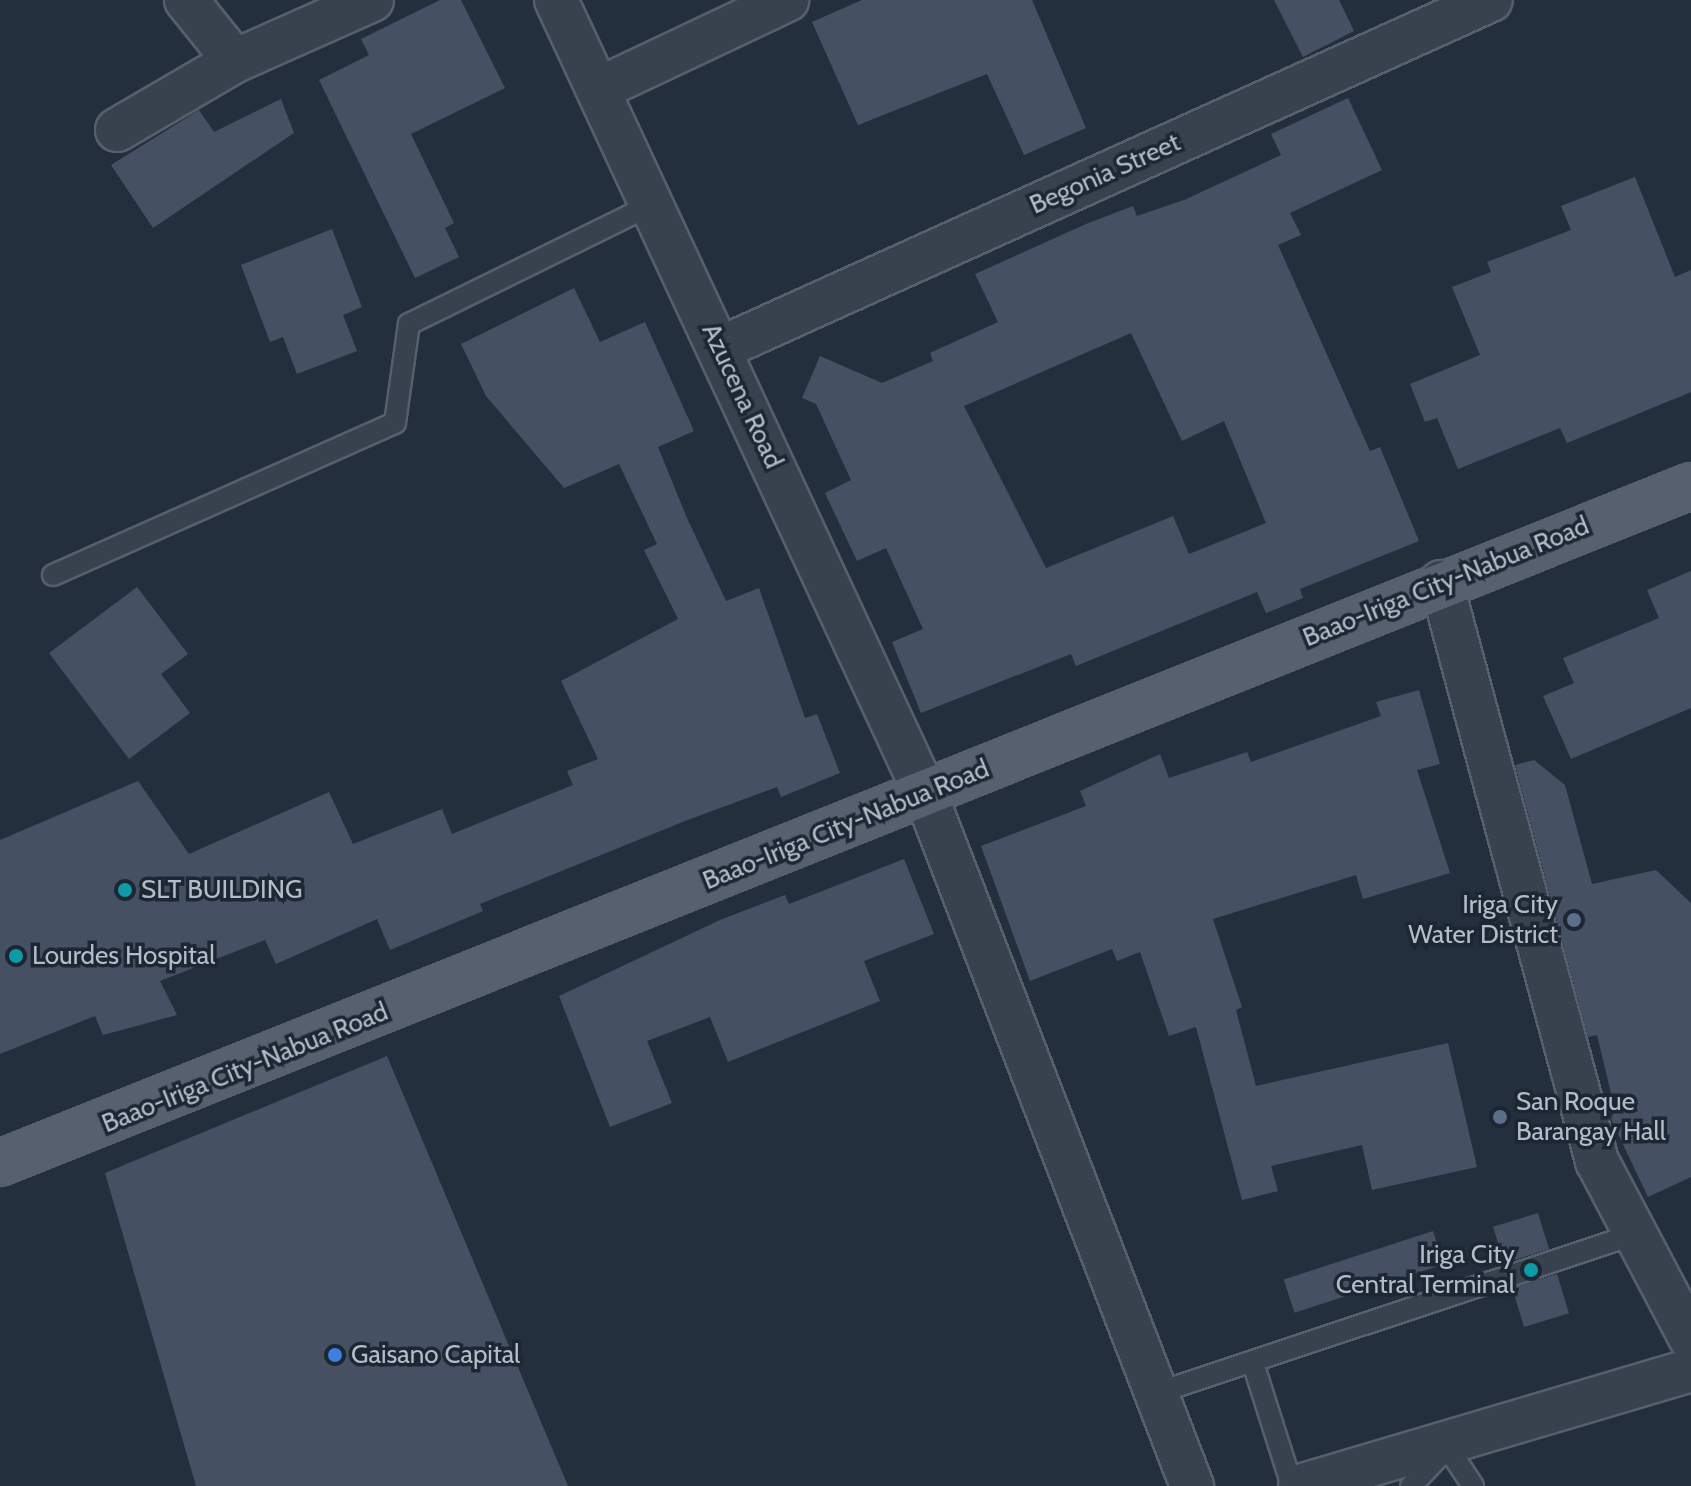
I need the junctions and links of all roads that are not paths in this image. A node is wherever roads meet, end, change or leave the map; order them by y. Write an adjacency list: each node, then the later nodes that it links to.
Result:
1 (186, 0): 6 (street)
2 (372, 0): 6 (street)
3 (556, 0): 7 (street, Azucena Road)
4 (787, 0): 7 (street)
5 (1491, 0): 10 (street, Begonia Street)
6 (235, 61): 8 (street)
7 (603, 87): 9 (street, Azucena Road)
8 (117, 130)
9 (655, 203): 10 (street, Azucena Road); 12 (lane)
10 (719, 349): 14 (street, Azucena Road)
11 (1691, 486): 13 (main road, Baao-Iriga City-Nabua Road)
12 (53, 575)
13 (1441, 582): 14 (main road, Baao-Iriga City-Nabua Road); 16 (street)
14 (925, 793): 15 (main road, Baao-Iriga City-Nabua Road); 20 (street, Azucena Road)
15 (0, 1163)
16 (1635, 1234): 17 (street); 18 (lane)
17 (1691, 1339)
18 (1253, 1363): 20 (lane); 23 (lane)
19 (1691, 1370): 21 (street)
20 (1157, 1393): 22 (street, Azucena Road)
21 (1446, 1445): 24 (street); 25 (lane); 26 (lane)
22 (1192, 1486)
23 (1292, 1486)
24 (1300, 1486)
25 (1411, 1486)
26 (1473, 1486)

